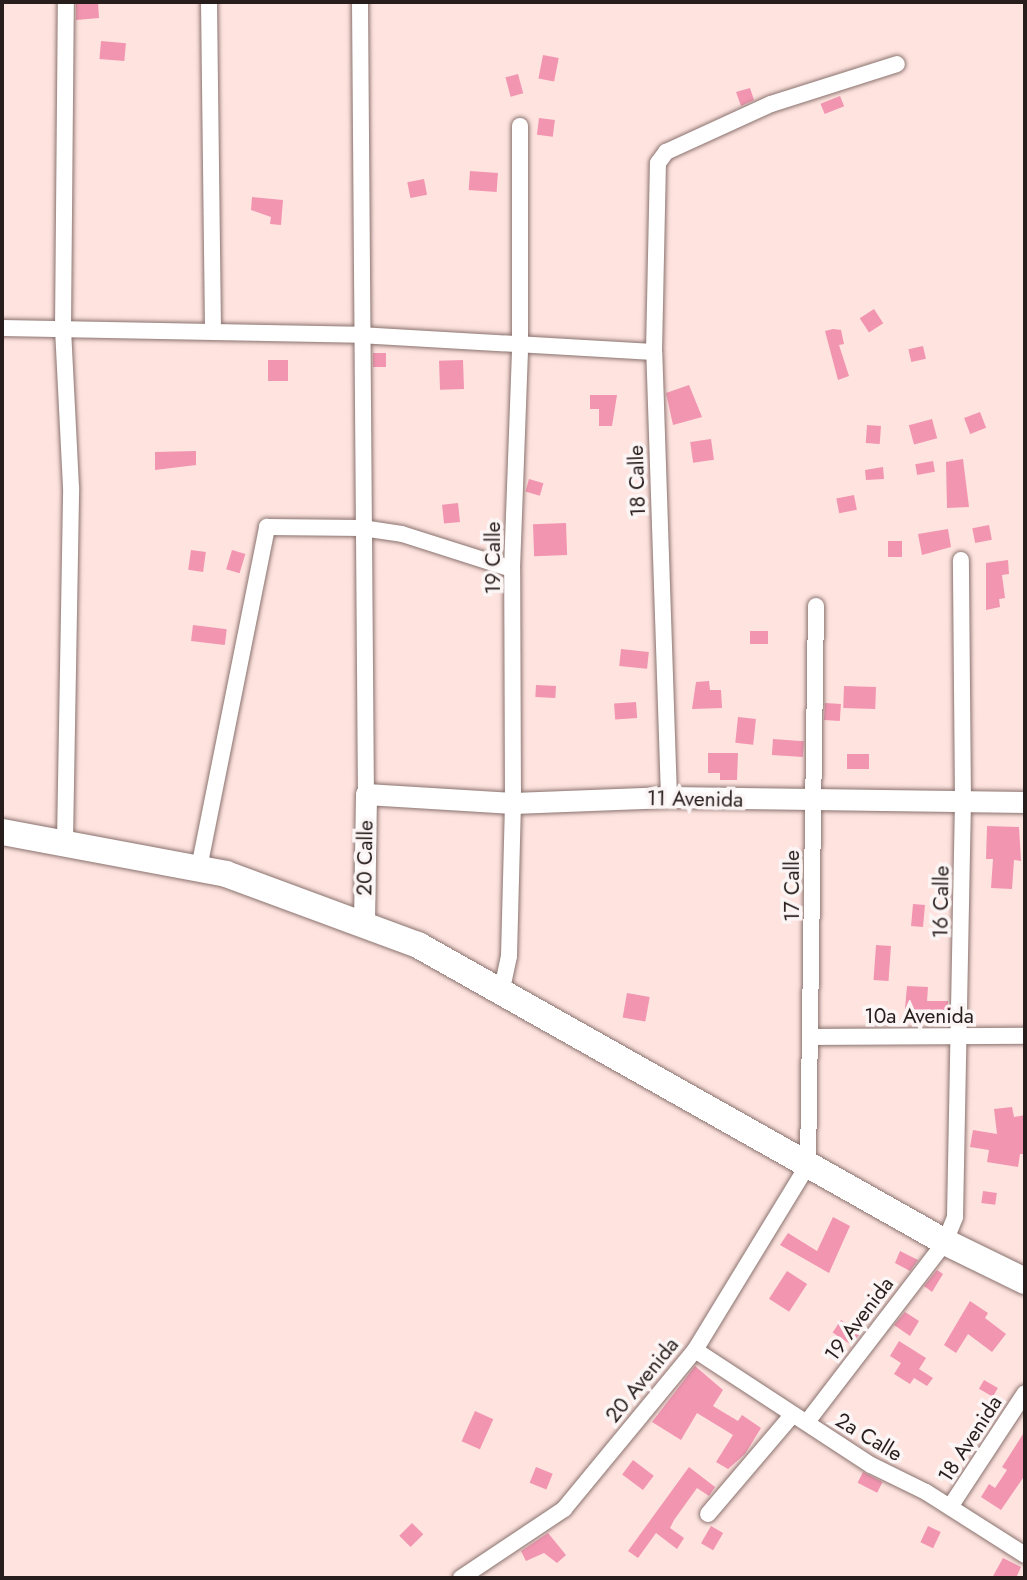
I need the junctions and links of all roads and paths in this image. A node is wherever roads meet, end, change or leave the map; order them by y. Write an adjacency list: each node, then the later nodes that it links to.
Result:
1 (66, 2): 7 (street)
2 (209, 2): 8 (street)
3 (360, 2): 9 (street)
4 (897, 64): 11 (street, 18 Calle)
5 (520, 126): 10 (street, 19 Calle)
6 (2, 328): 7 (street)
7 (63, 328): 8 (street); 23 (street)
8 (213, 331): 9 (street)
9 (359, 335): 10 (street); 12 (street)
10 (520, 346): 11 (street); 14 (street, 19 Calle)
11 (654, 352): 17 (street, 18 Calle)
12 (362, 528): 14 (street); 16 (street); 24 (street)
13 (961, 560): 19 (street, 16 Calle)
14 (512, 569): 21 (street, 19 Calle)
15 (816, 606): 18 (street, 17 Calle)
16 (366, 794): 21 (street, 11 Avenida); 25 (street, 20 Calle)
17 (668, 797): 18 (street, 11 Avenida); 21 (street, 11 Avenida)
18 (813, 802): 19 (street, 11 Avenida); 28 (street, 17 Calle)
19 (963, 802): 20 (street, 11 Avenida); 27 (street, 16 Calle)
20 (1025, 802)
21 (513, 803): 26 (street, 19 Calle)
22 (2, 832): 23 (main road)
23 (65, 841): 24 (main road)
24 (199, 868): 25 (main road)
25 (364, 922): 26 (main road)
26 (502, 989): 30 (main road)
27 (961, 1036): 28 (street, 10a Avenida); 29 (street, 10a Avenida); 31 (street, 16 Calle)
28 (813, 1037): 30 (street, 17 Calle)
29 (1025, 1037)
30 (808, 1165): 31 (main road); 33 (street, 20 Avenida)
31 (945, 1242): 32 (main road); 35 (street, 19 Avenida)
32 (1025, 1281)
33 (695, 1349): 35 (street, 2a Calle); 39 (street, 20 Avenida)
34 (1025, 1393): 36 (street, 18 Avenida)
35 (800, 1418): 36 (street, 2a Calle); 37 (street, 19 Avenida)
36 (950, 1507): 38 (street, 2a Calle)
37 (708, 1514)
38 (1025, 1555)
39 (461, 1578)

